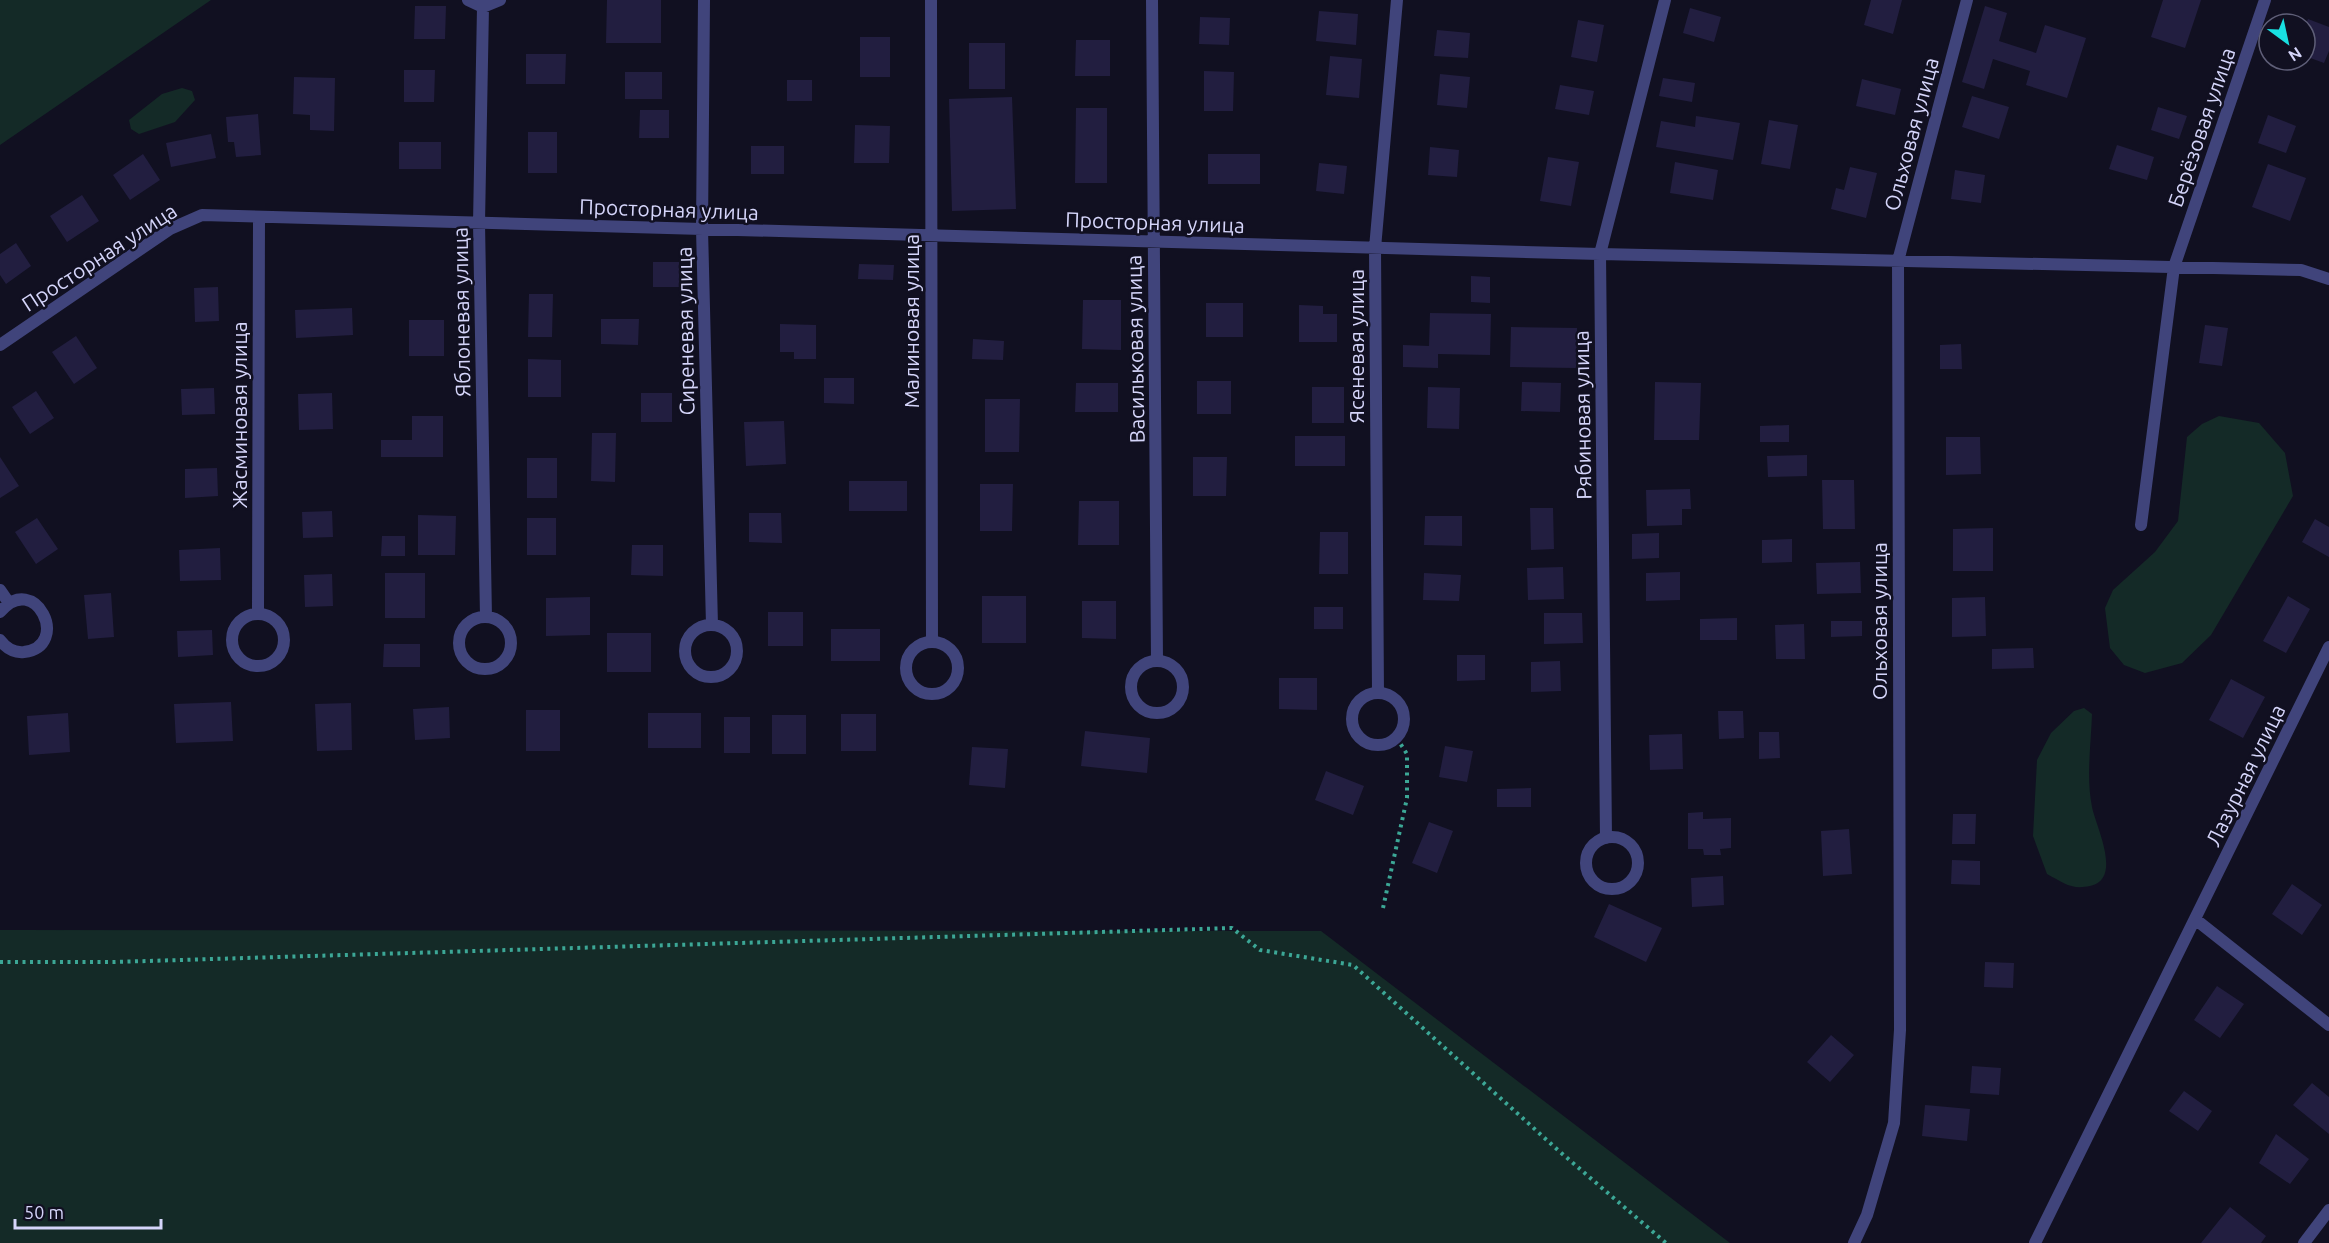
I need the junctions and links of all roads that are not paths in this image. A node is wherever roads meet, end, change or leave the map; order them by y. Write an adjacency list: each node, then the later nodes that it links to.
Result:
1 (468, 0): 10 (street)
2 (500, 0): 10 (street)
3 (704, 0): 13 (street, Сиреневая улица)
4 (931, 0): 14 (street, Малиновая улица)
5 (1152, 0): 15 (street, Васильковая улица)
6 (1397, 0): 16 (street, Ясеневая улица)
7 (1665, 0): 17 (street, Рябиновая улица)
8 (1967, 0): 18 (street, Ольховая улица)
9 (2265, 0): 19 (street, Берёзовая улица)
10 (483, 7): 12 (street, Яблоневая улица)
11 (259, 217): 12 (street, Просторная улица); 21 (street, Просторная улица); 25 (street, Жасминовая улица)
12 (479, 223): 13 (street, Просторная улица); 26 (street, Яблоневая улица)
13 (702, 229): 14 (street, Просторная улица); 27 (street, Сиреневая улица)
14 (931, 235): 15 (street, Просторная улица); 29 (street, Малиновая улица)
15 (1153, 242): 16 (street, Просторная улица); 31 (street, Васильковая улица)
16 (1376, 248): 17 (street, Просторная улица); 32 (street, Ясеневая улица)
17 (1600, 254): 18 (street, Просторная улица); 33 (street, Рябиновая улица)
18 (1898, 261): 19 (street, Просторная улица); 37 (street, Ольховая улица)
19 (2174, 267): 20 (street, Просторная улица); 22 (street, Берёзовая улица)
20 (2329, 279)
21 (0, 345)
22 (2141, 525)
23 (0, 590): 24 (street)
24 (4, 608): 28 (street)
25 (258, 613): 25 (street)
26 (486, 617): 26 (street)
27 (711, 625): 27 (street)
28 (0, 640)
29 (932, 642): 29 (street)
30 (2329, 648): 34 (street, Лазурная улица)
31 (1157, 661): 31 (street)
32 (1378, 693): 32 (street)
33 (1606, 838): 33 (street)
34 (2195, 919): 35 (street); 38 (street, Лазурная улица)
35 (2329, 1025)
36 (2329, 1210): 39 (street)
37 (1854, 1243)
38 (2034, 1243)
39 (2304, 1243)

